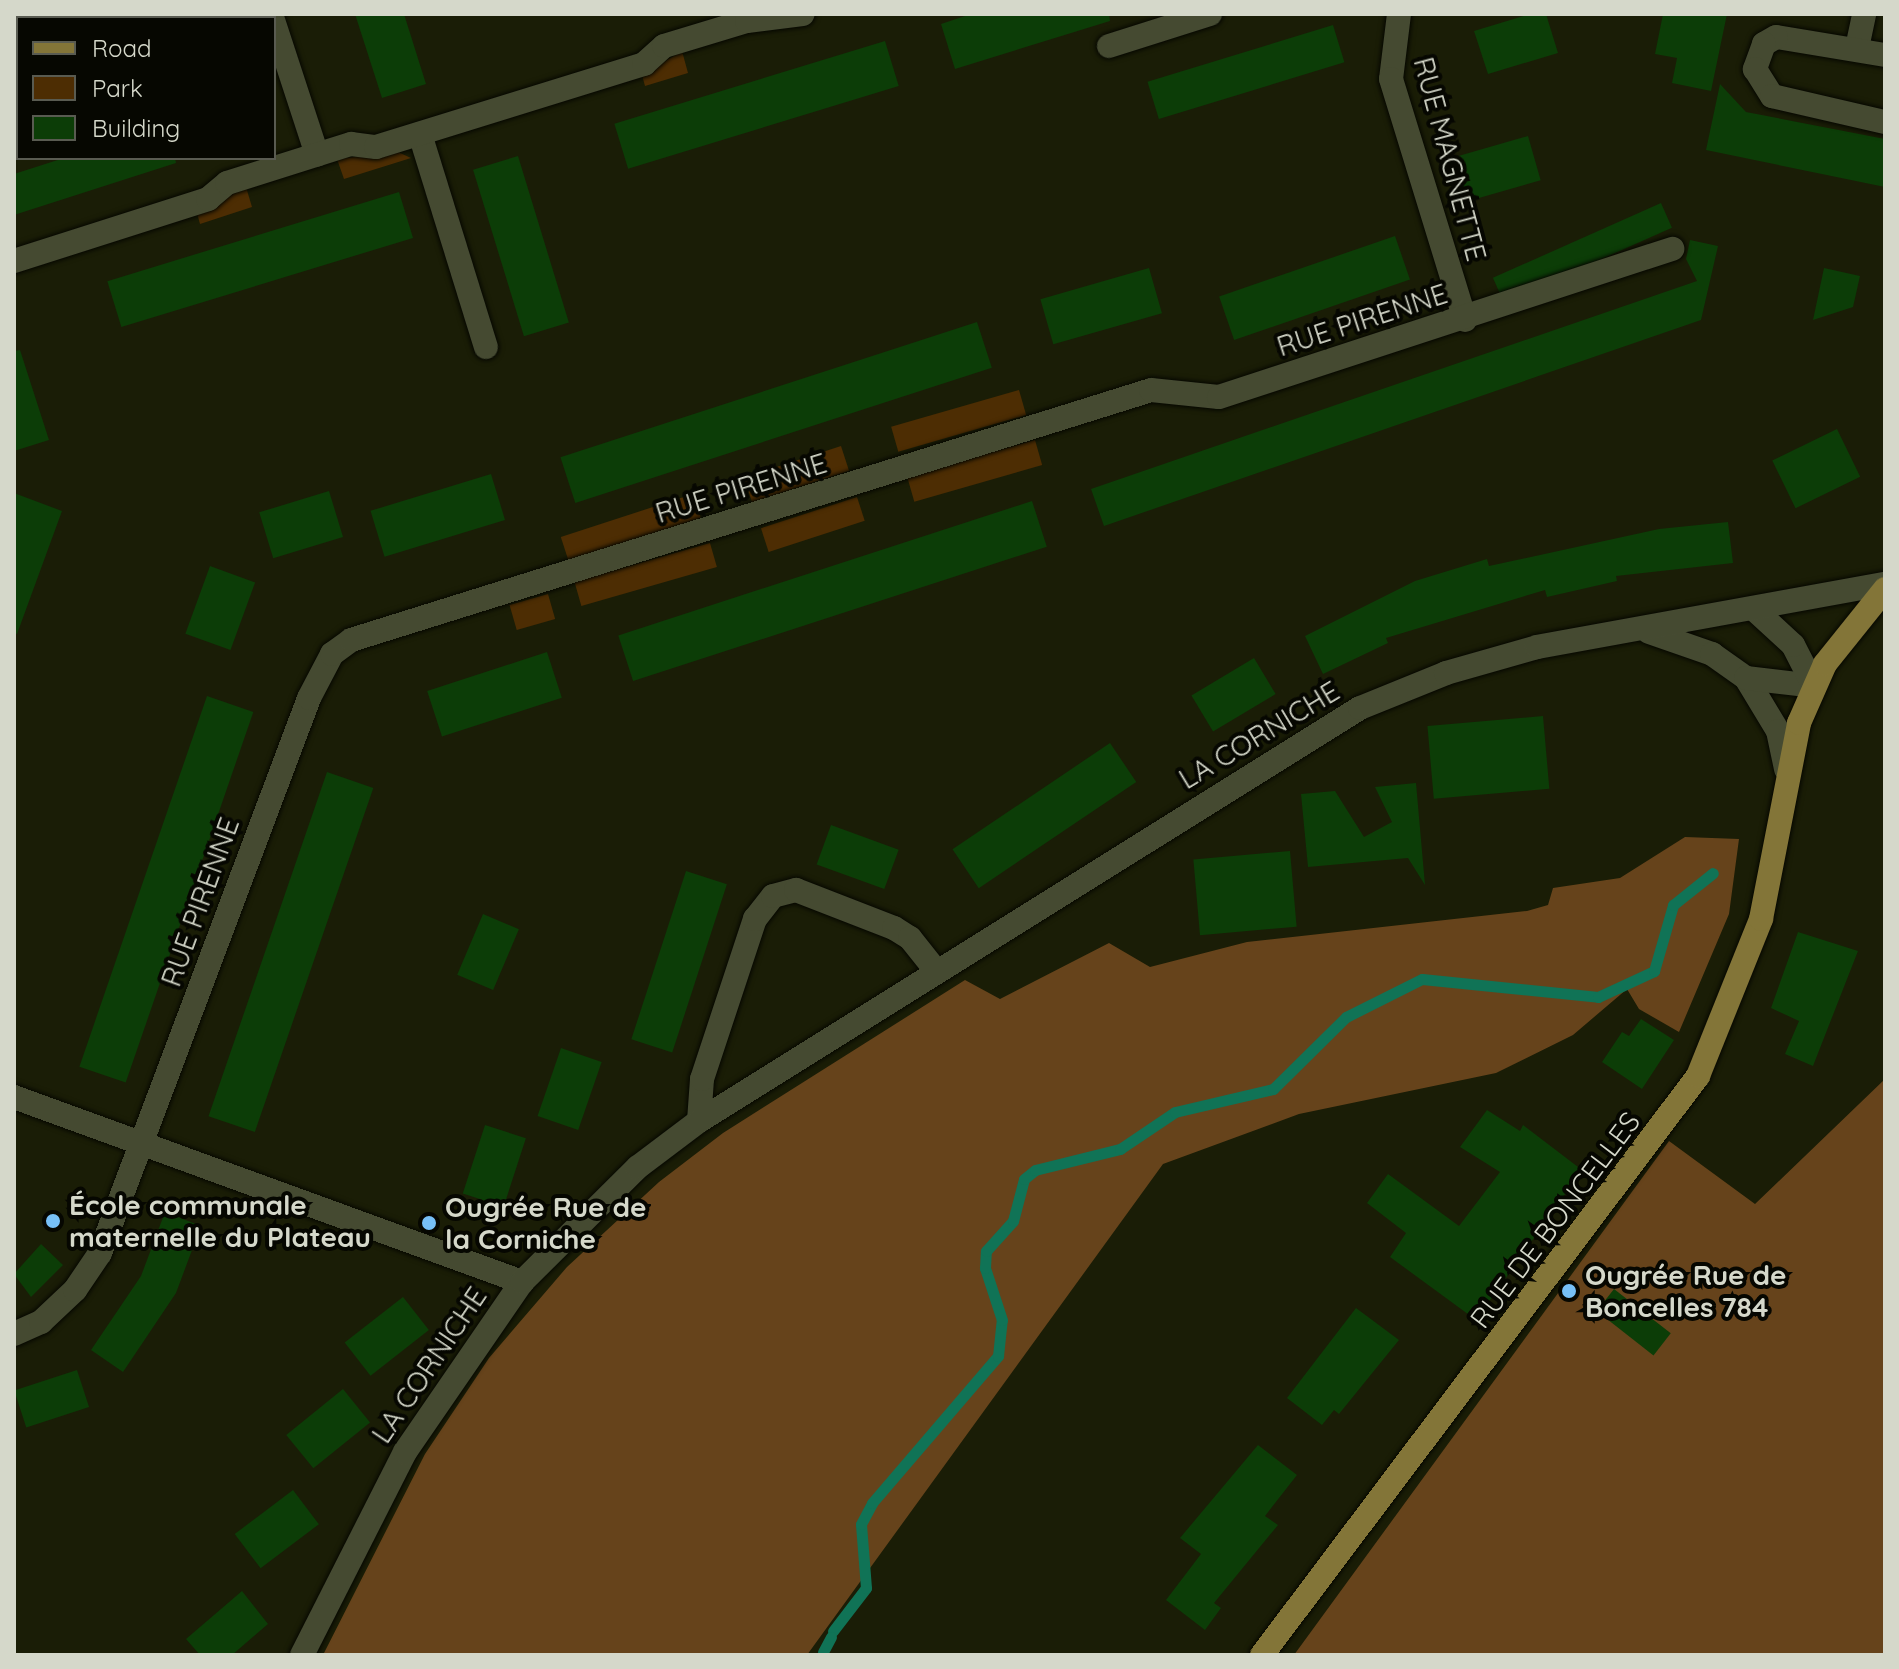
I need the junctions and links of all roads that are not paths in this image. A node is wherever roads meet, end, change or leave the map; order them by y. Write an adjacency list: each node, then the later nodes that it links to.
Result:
1 (803, 14): 5 (street)
2 (1210, 14): 7 (street)
3 (1399, 14): 15 (street, RUE MAGNETTE)
4 (1864, 14): 8 (street)
5 (702, 24): 11 (street)
6 (276, 29): 12 (street)
7 (1109, 46)
8 (1857, 48): 9 (street); 10 (street)
9 (1885, 55)
10 (1885, 122)
11 (420, 134): 12 (street); 16 (street)
12 (317, 155): 14 (street)
13 (1672, 249): 15 (street, RUE PIRENNE)
14 (14, 261)
15 (1465, 320): 26 (street, RUE PIRENNE)
16 (486, 347)
17 (1885, 586): 18 (street, LA CORNICHE); 21 (main road, RUE DE BONCELLES)
18 (1754, 609): 19 (street, LA CORNICHE); 21 (street)
19 (1647, 631): 20 (street, LA CORNICHE); 23 (street, LA CORNICHE)
20 (1746, 678): 21 (street, LA CORNICHE); 22 (street, LA CORNICHE)
21 (1814, 686): 22 (main road, RUE DE BONCELLES)
22 (1786, 769): 30 (main road, RUE DE BONCELLES)
23 (937, 972): 25 (street, LA CORNICHE); 25 (street)
24 (14, 1097): 26 (street)
25 (699, 1121): 27 (street, LA CORNICHE)
26 (143, 1142): 27 (street); 28 (street, RUE PIRENNE)
27 (522, 1282): 29 (street, LA CORNICHE)
28 (14, 1334)
29 (302, 1655)
30 (1262, 1655)

